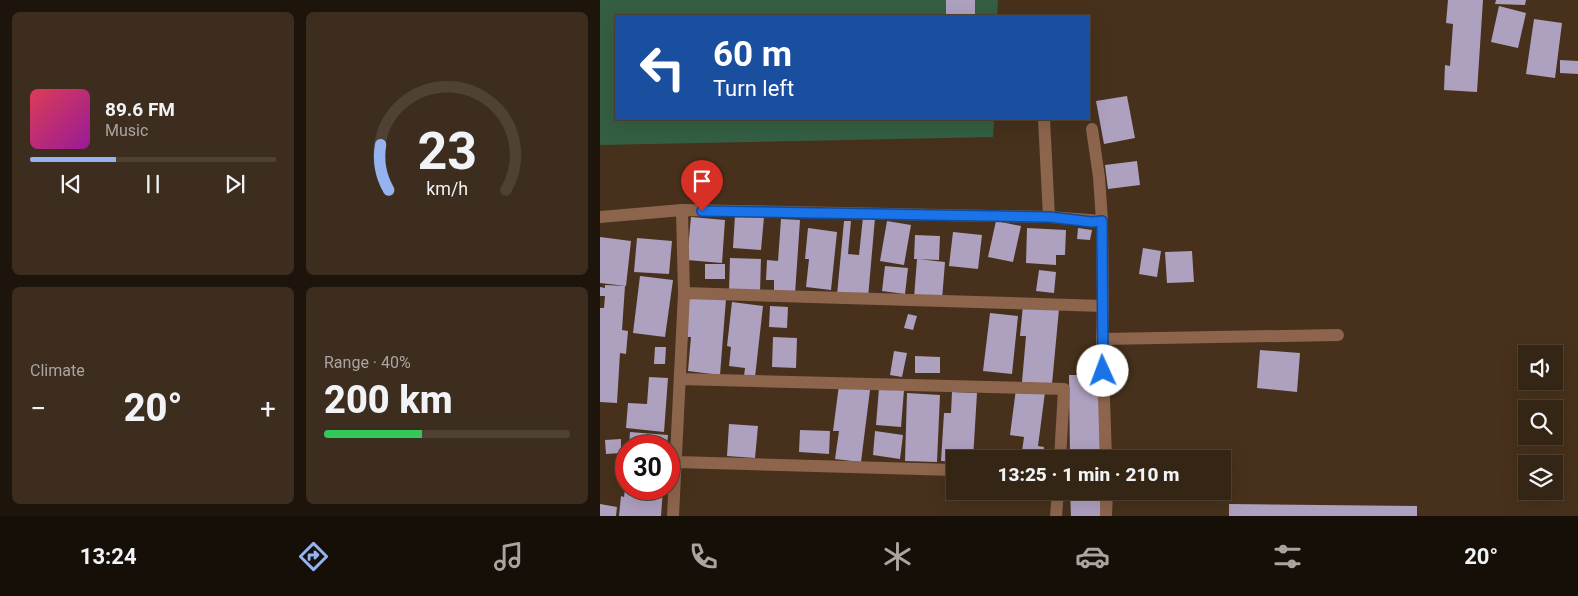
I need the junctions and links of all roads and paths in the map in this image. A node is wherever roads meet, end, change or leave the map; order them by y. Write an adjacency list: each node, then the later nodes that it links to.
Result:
1 (1044, 120): 5 (street)
2 (1092, 129): 6 (street)
3 (682, 210): 4 (street); 5 (street); 7 (street)
4 (600, 217)
5 (1049, 217): 6 (street)
6 (1102, 221): 8 (street)
7 (684, 293): 8 (street); 11 (street)
8 (1103, 306): 10 (street)
9 (1338, 335): 10 (street)
10 (1102, 339): 14 (street)
11 (680, 379): 12 (street); 13 (street)
12 (677, 435)
13 (1061, 450)
14 (1106, 450)
15 (680, 462): 16 (street)
16 (946, 470)
17 (675, 500): 20 (street)
18 (1057, 500): 21 (street)
19 (1107, 500): 22 (street)
20 (674, 516)
21 (1056, 516)
22 (1106, 516)

